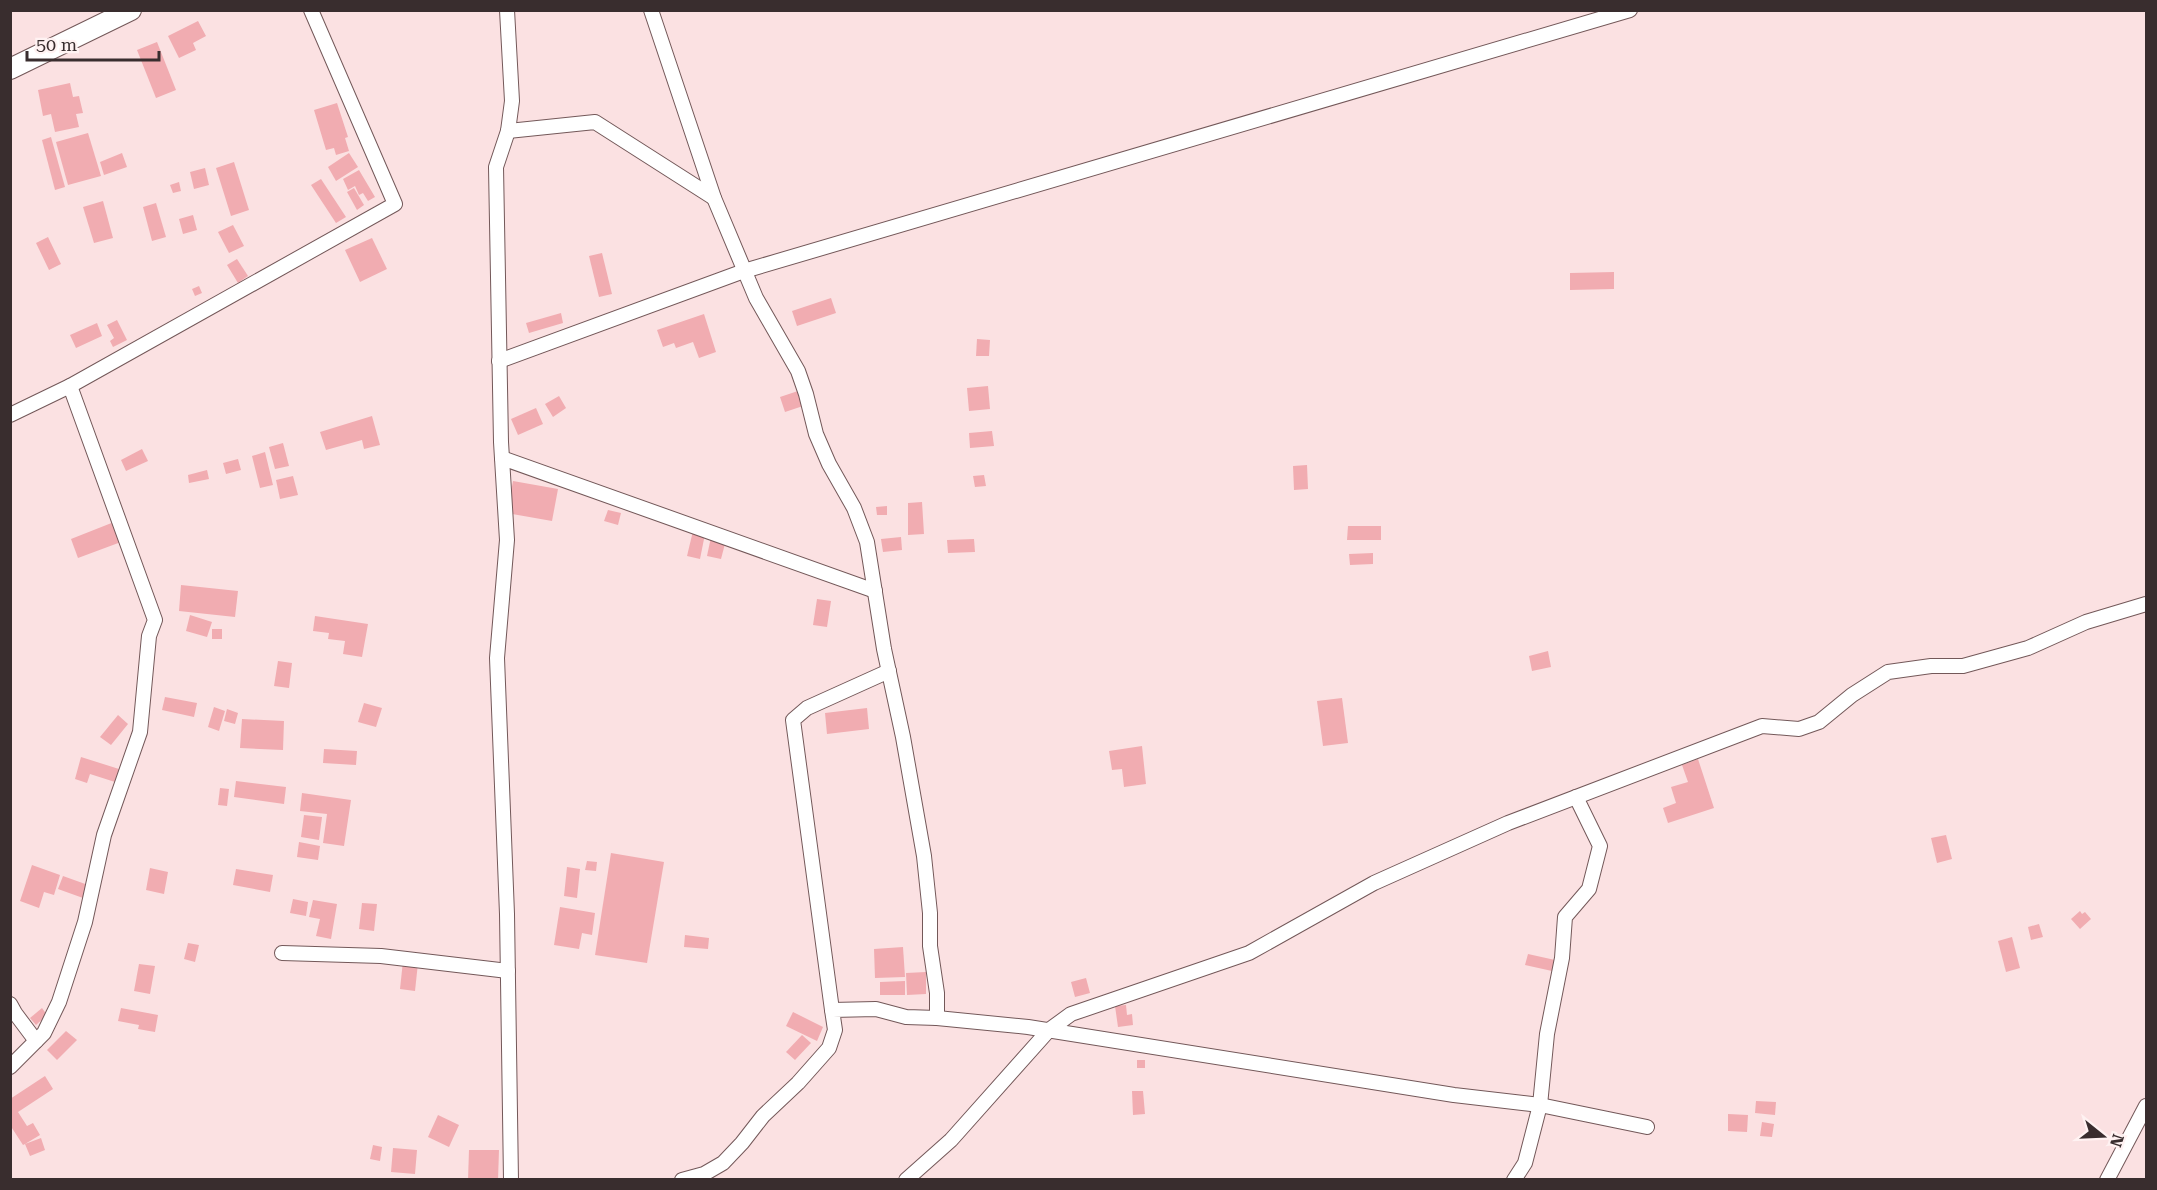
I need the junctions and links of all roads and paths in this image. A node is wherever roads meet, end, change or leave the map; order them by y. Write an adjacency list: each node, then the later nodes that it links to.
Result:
1 (131, 10): 6 (street)
2 (311, 10): 11 (street)
3 (507, 10): 7 (street)
4 (651, 10): 8 (street)
5 (1630, 10): 9 (street)
6 (10, 69)
7 (508, 131): 8 (street); 10 (street)
8 (714, 198): 9 (street)
9 (744, 271): 10 (street); 14 (street)
10 (499, 361): 13 (street)
11 (70, 386): 12 (street); 24 (street)
12 (10, 415)
13 (502, 458): 14 (street); 19 (street)
14 (875, 591): 16 (street)
15 (2146, 604): 17 (street)
16 (889, 671): 21 (street); 22 (street)
17 (1576, 797): 23 (street); 26 (street)
18 (282, 953): 19 (street)
19 (508, 971): 29 (street)
20 (10, 1004): 24 (street)
21 (832, 1010): 22 (street); 30 (street)
22 (937, 1018): 23 (street)
23 (1049, 1030): 26 (street); 31 (street)
24 (36, 1041): 25 (street)
25 (10, 1067)
26 (1540, 1105): 28 (street); 32 (street)
27 (2146, 1106): 33 (street)
28 (1647, 1127)
29 (511, 1179)
30 (682, 1179)
31 (906, 1179)
32 (1514, 1179)
33 (2107, 1179)

